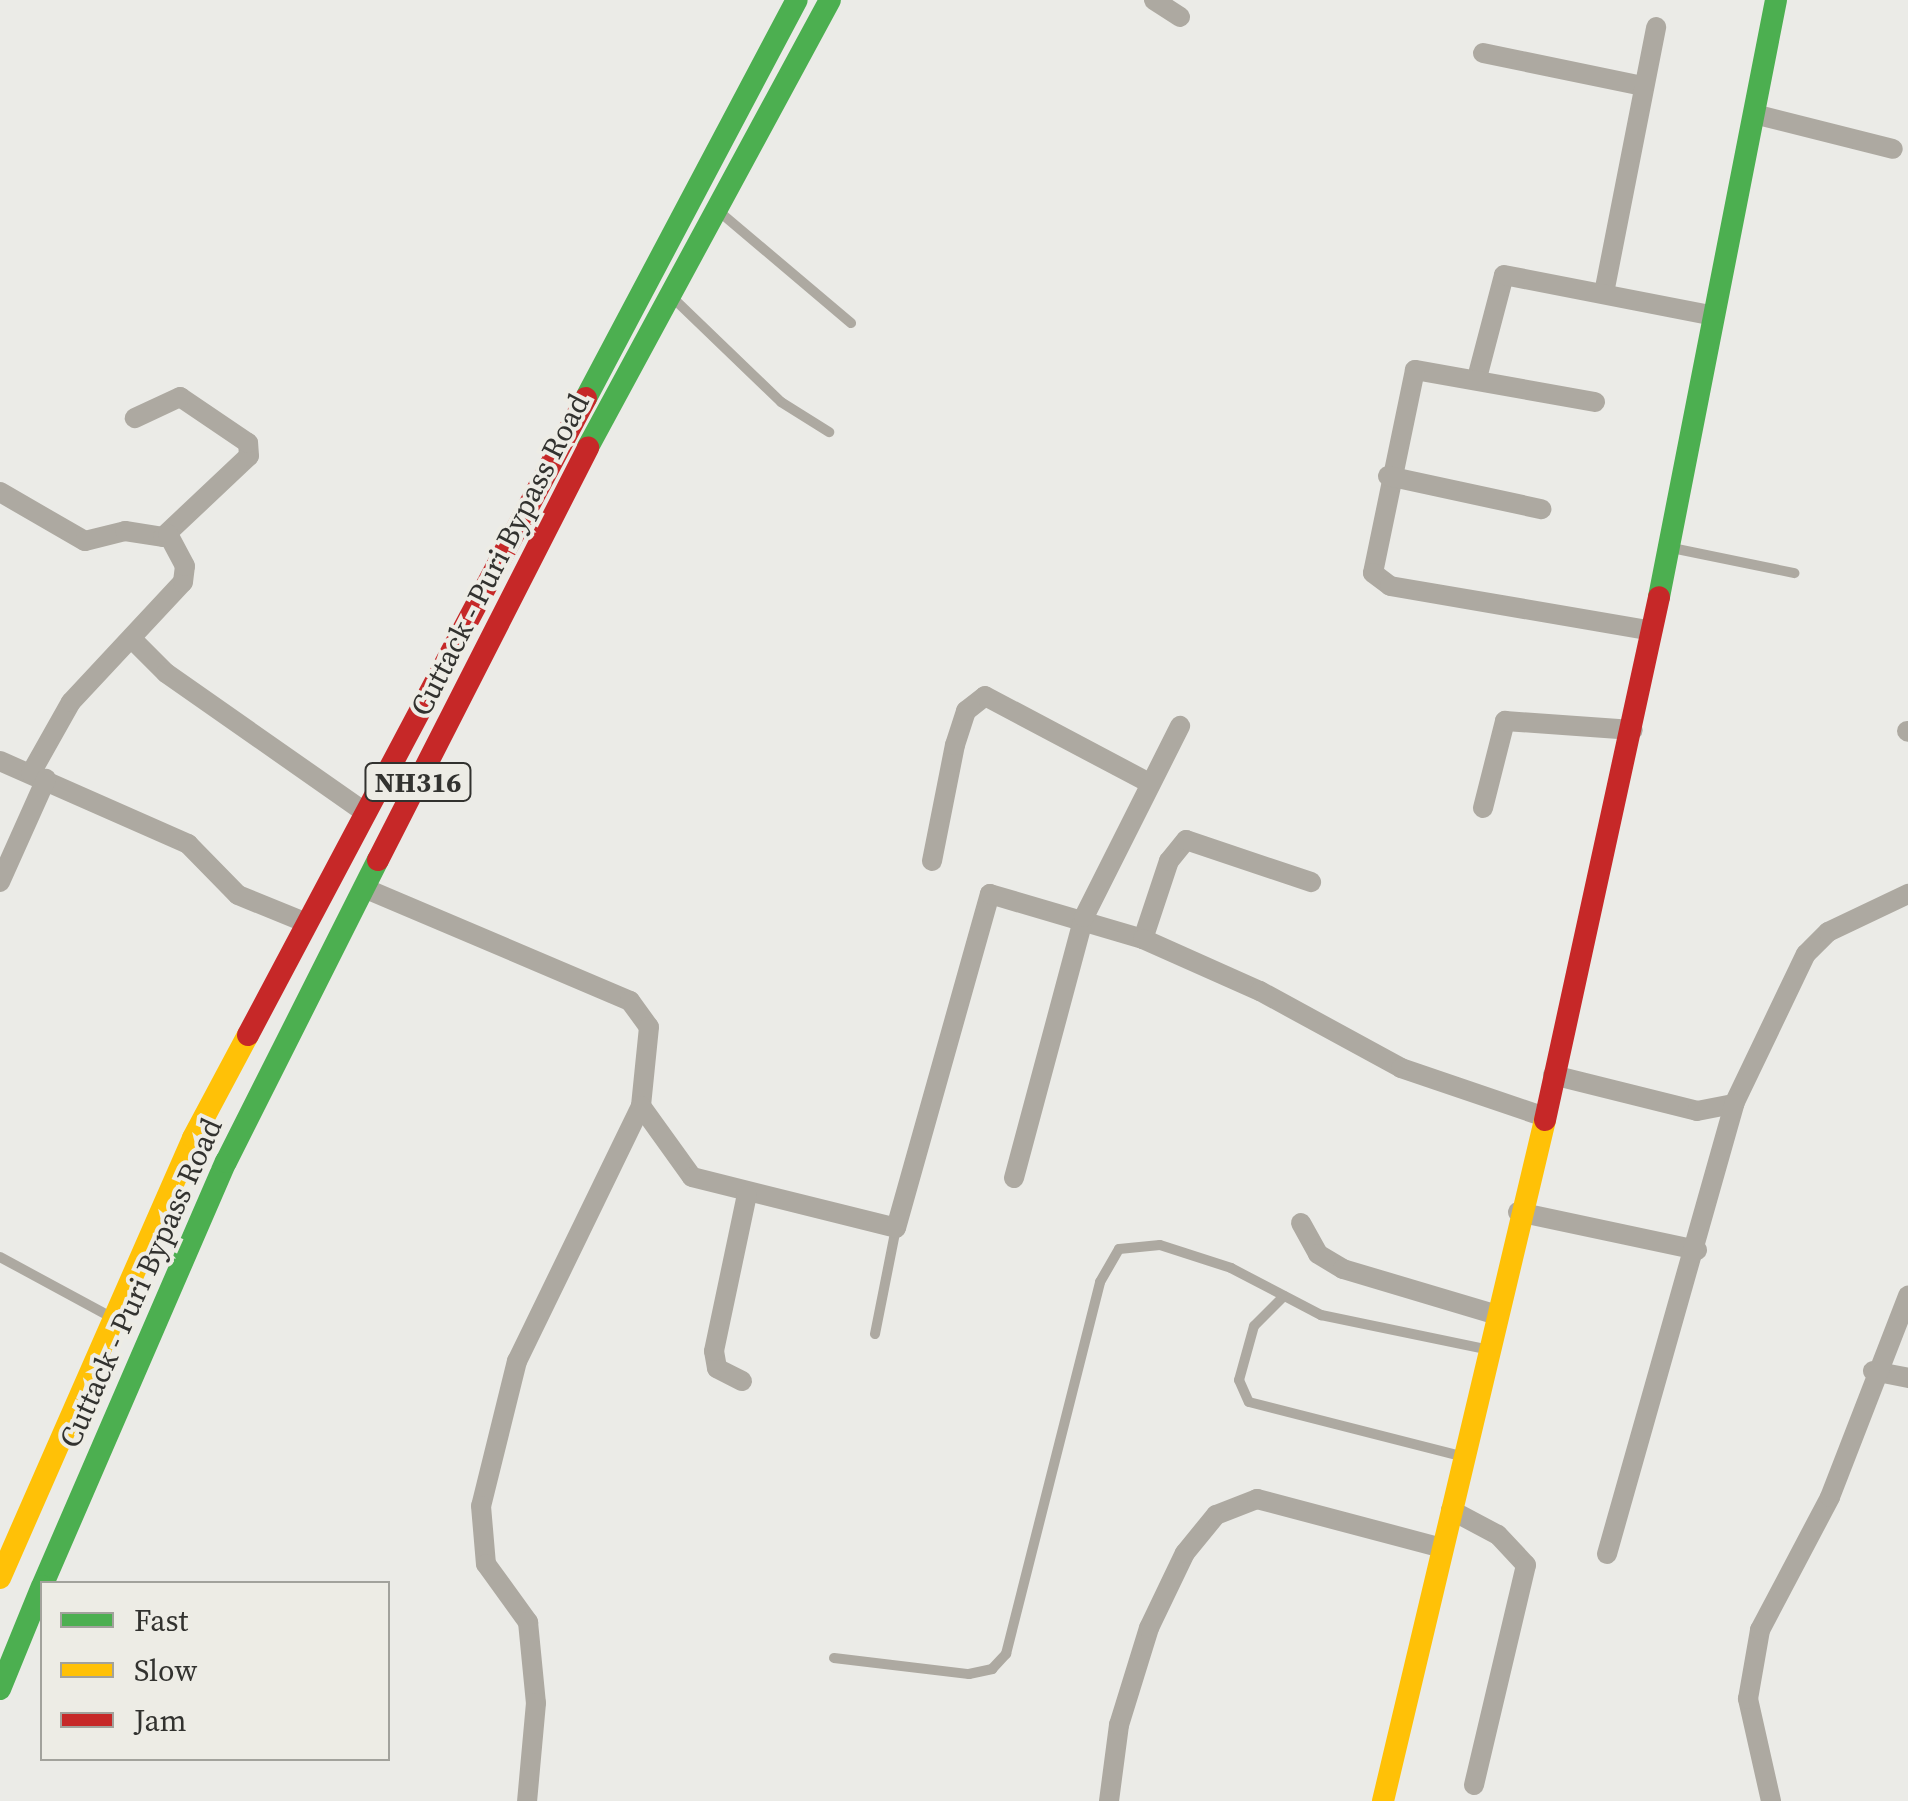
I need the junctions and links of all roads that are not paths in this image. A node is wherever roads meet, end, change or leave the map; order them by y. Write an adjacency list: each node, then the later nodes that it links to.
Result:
1 (797, 0): 34 (main road, Cuttack - Puri Bypass Road / NH316)
2 (830, 0): 11 (main road, Cuttack - Puri Bypass Road / NH316)
3 (1154, 0): 5 (street)
4 (1776, 0): 9 (main road)
5 (1180, 17)
6 (1656, 27): 8 (street)
7 (1483, 52): 8 (street)
8 (1643, 86): 12 (street)
9 (1754, 114): 10 (street); 14 (main road)
10 (1892, 148)
11 (718, 210): 13 (main road, Cuttack - Puri Bypass Road / NH316); 15 (lane)
12 (1604, 293): 14 (street); 16 (street)
13 (669, 294): 19 (lane); 38 (main road, Cuttack - Puri Bypass Road / NH316)
14 (1714, 316): 24 (main road)
15 (851, 323)
16 (1477, 378): 17 (street); 20 (street)
17 (1595, 402)
18 (135, 418): 23 (street)
19 (828, 432)
20 (1388, 476): 22 (street); 26 (street)
21 (0, 492): 23 (street)
22 (1541, 508)
23 (168, 534): 27 (street)
24 (1668, 548): 25 (lane); 26 (main road)
25 (1794, 573)
26 (1652, 631): 29 (main road)
27 (134, 640): 31 (street); 34 (street)
28 (1180, 726): 32 (street)
29 (1633, 730): 33 (street); 43 (main road)
30 (0, 761): 31 (street)
31 (38, 776): 36 (street); 41 (street)
32 (1149, 783): 35 (street); 40 (street)
33 (1483, 808)
34 (363, 811): 41 (main road, Cuttack - Puri Bypass Road / NH316)
35 (932, 862)
36 (0, 882)
37 (1311, 882): 42 (street)
38 (364, 888): 45 (street); 68 (main road, Cuttack - Puri Bypass Road / NH316)
39 (1908, 894): 44 (street)
40 (1084, 917): 42 (street); 47 (street); 51 (street)
41 (304, 922): 57 (main road, Cuttack - Puri Bypass Road / NH316)
42 (1142, 938): 46 (street)
43 (1553, 1075): 44 (street); 46 (main road)
44 (1734, 1104): 52 (street)
45 (641, 1106): 48 (street); 73 (street)
46 (1542, 1116): 49 (main road)
47 (1014, 1178)
48 (747, 1195): 51 (street); 62 (street)
49 (1518, 1212): 52 (street); 56 (main road)
50 (1302, 1223): 56 (street)
51 (896, 1228): 58 (lane)
52 (1697, 1250): 66 (street)
53 (0, 1256): 57 (lane)
54 (1284, 1296): 59 (lane); 63 (lane); 70 (lane)
55 (1908, 1296): 60 (street)
56 (1494, 1314): 59 (main road)
57 (112, 1318): 67 (main road, Cuttack - Puri Bypass Road / NH316)
58 (875, 1334)
59 (1485, 1349): 63 (main road)
60 (1873, 1371): 61 (street); 76 (street)
61 (1908, 1378)
62 (742, 1381)
63 (1461, 1456): 64 (main road)
64 (1451, 1510): 65 (main road); 72 (street)
65 (1443, 1548): 74 (street); 75 (main road)
66 (1607, 1554)
67 (0, 1578)
68 (45, 1581)
69 (40, 1592): 71 (main road, Cuttack - Puri Bypass Road / NH316)
70 (834, 1658)
71 (0, 1688)
72 (1474, 1785)
73 (527, 1801)
74 (1108, 1801)
75 (1384, 1801)
76 (1771, 1801)

